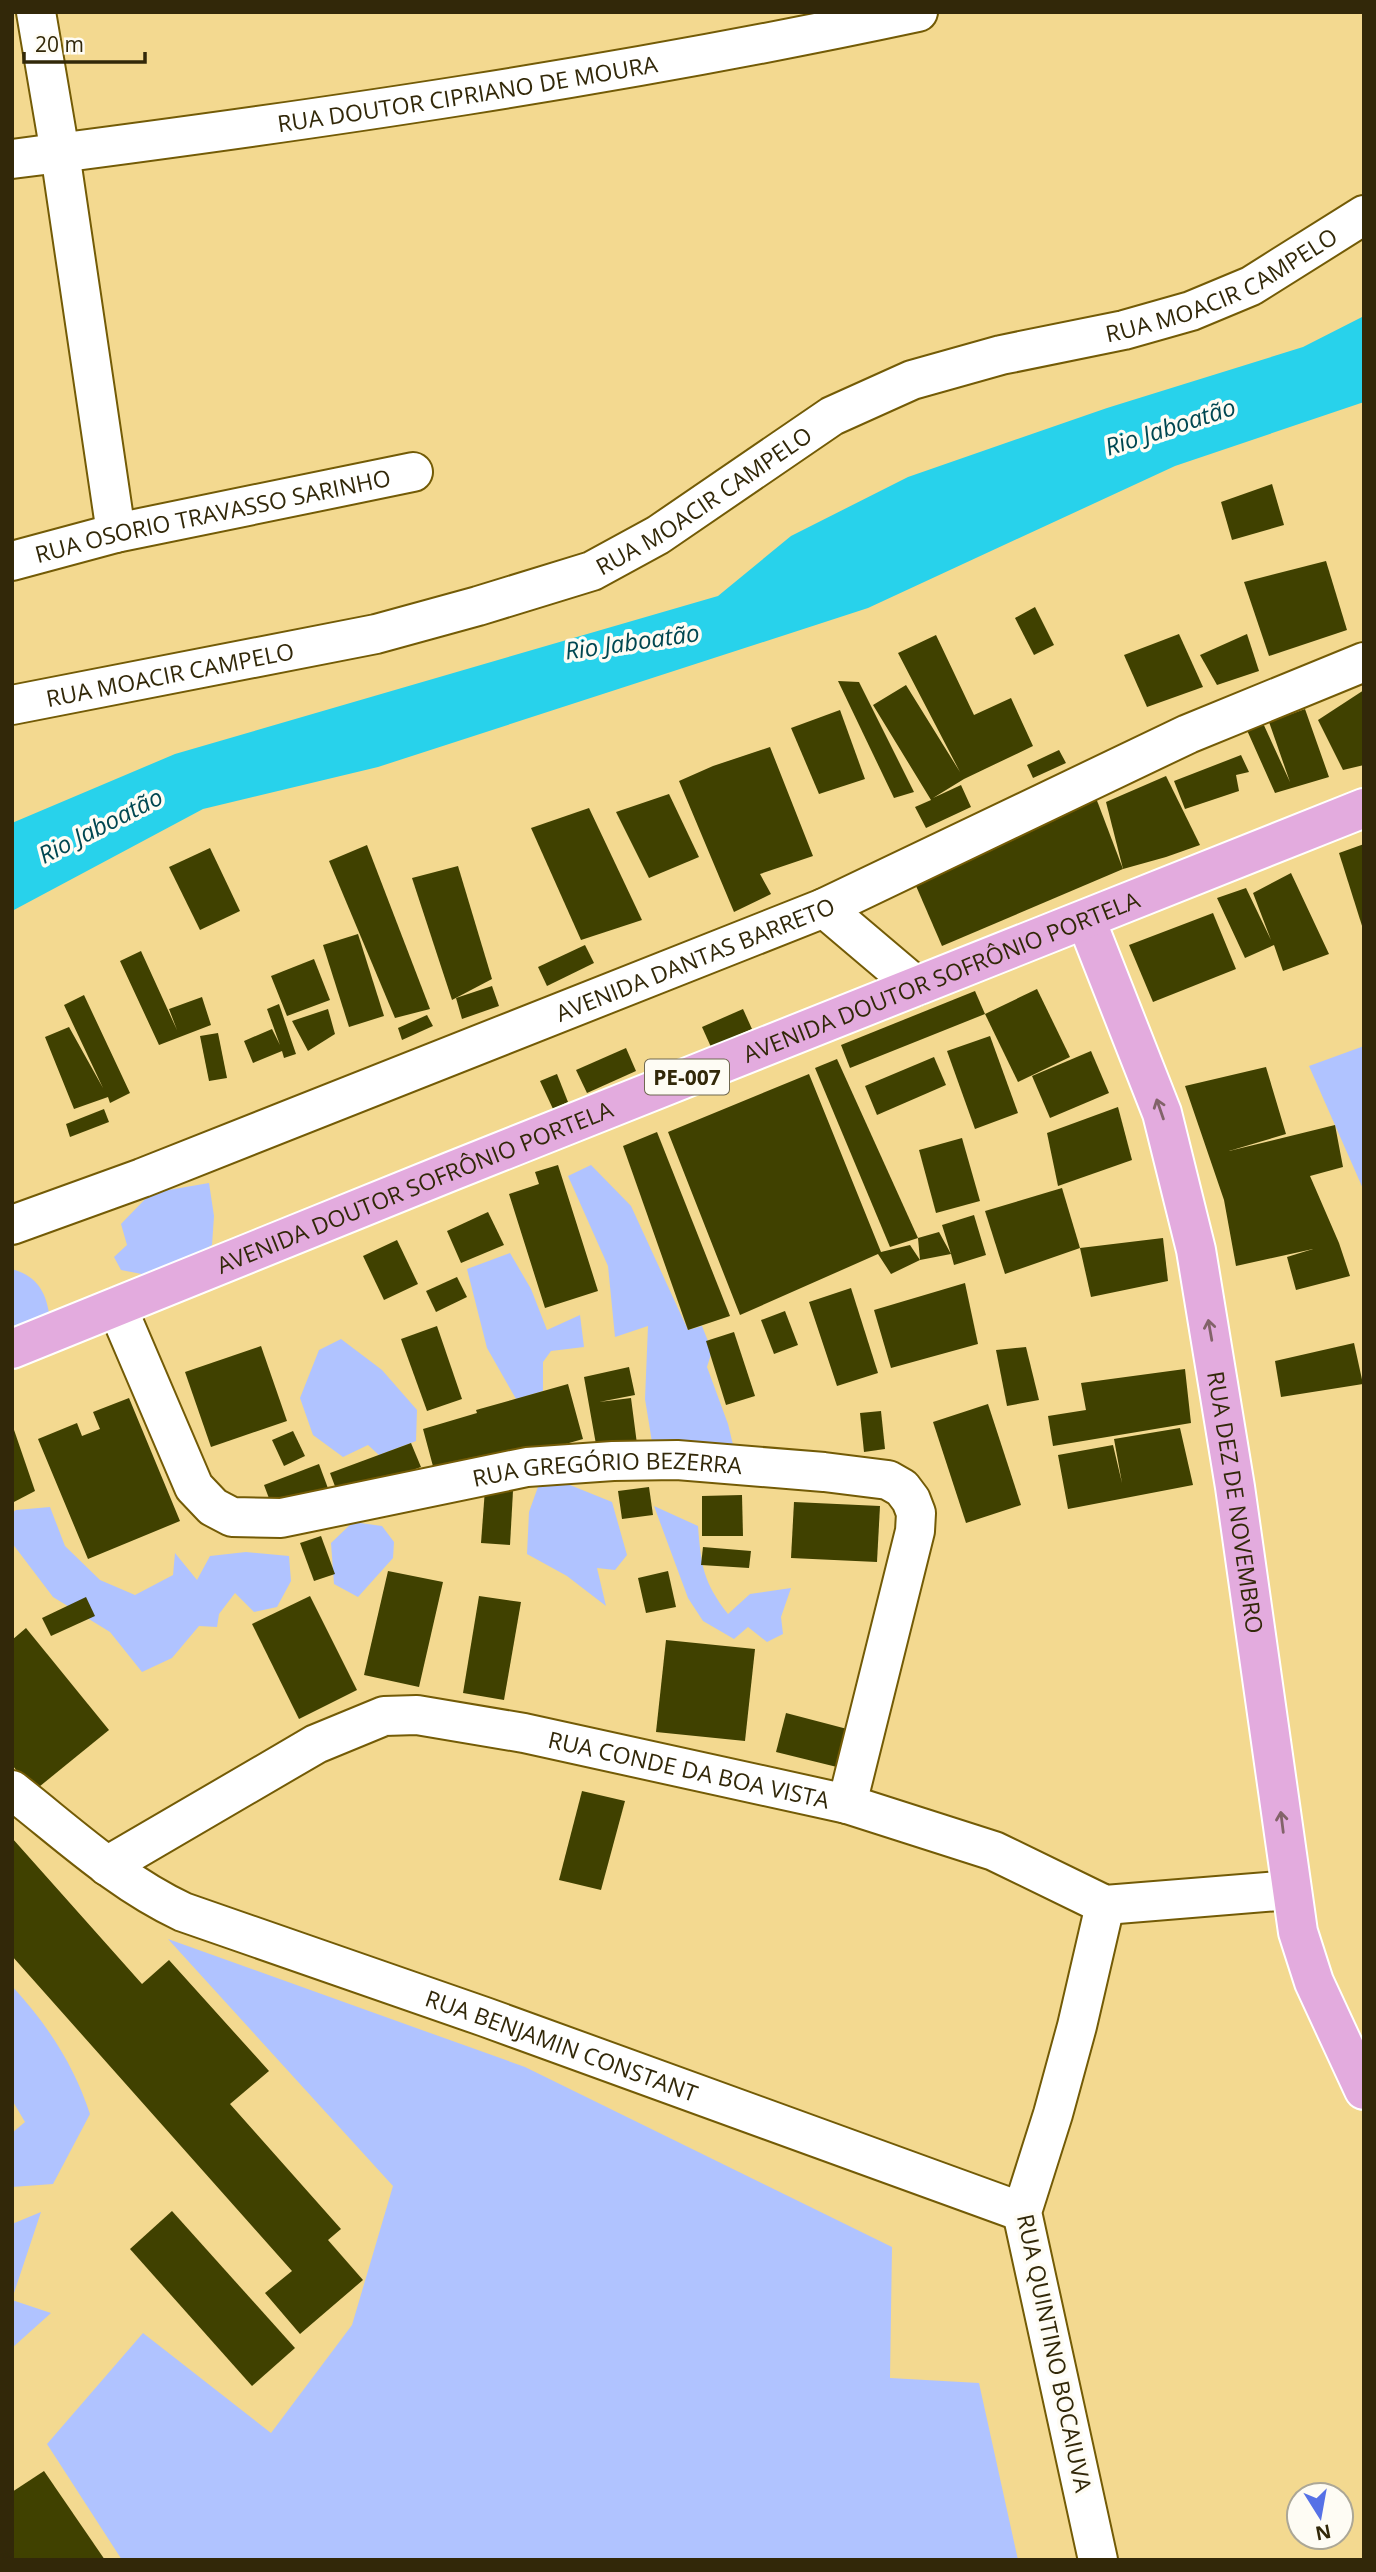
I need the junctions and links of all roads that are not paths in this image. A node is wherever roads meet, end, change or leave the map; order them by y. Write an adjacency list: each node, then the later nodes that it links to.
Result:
1 (36, 12): 3 (street)
2 (918, 12): 3 (street, RUA DOUTOR CIPRIANO DE MOURA)
3 (60, 153): 4 (street, RUA DOUTOR CIPRIANO DE MOURA); 7 (street)
4 (12, 159)
5 (1364, 215): 10 (street, RUA MOACIR CAMPELO)
6 (413, 472): 7 (street, RUA OSORIO TRAVASSO SARINHO)
7 (116, 533): 8 (street, RUA OSORIO TRAVASSO SARINHO)
8 (12, 561)
9 (1364, 662): 12 (street, AVENIDA DANTAS BARRETO)
10 (12, 705)
11 (1364, 808): 13 (main road, AVENIDA DOUTOR SOFRÔNIO PORTELA / PE-007)
12 (824, 908): 14 (street); 15 (street, AVENIDA DANTAS BARRETO)
13 (1086, 920): 14 (main road, AVENIDA DOUTOR SOFRÔNIO PORTELA / PE-007); 21 (main road, RUA DEZ DE NOVEMBRO, one-way to 13)
14 (916, 986): 16 (main road, AVENIDA DOUTOR SOFRÔNIO PORTELA / PE-007)
15 (12, 1225)
16 (117, 1307): 17 (main road, AVENIDA DOUTOR SOFRÔNIO PORTELA / PE-007); 19 (street, RUA GREGÓRIO BEZERRA)
17 (12, 1349)
18 (12, 1790): 20 (street, RUA BENJAMIN CONSTANT)
19 (847, 1804): 20 (street, RUA CONDE DA BOA VISTA); 22 (street, RUA CONDE DA BOA VISTA)
20 (107, 1866): 25 (street, RUA BENJAMIN CONSTANT)
21 (1291, 1890): 22 (street); 23 (main road, RUA DEZ DE NOVEMBRO)
22 (1105, 1905): 25 (street, RUA QUINTINO BOCAIUVA)
23 (1352, 2038): 24 (main road, RUA DEZ DE NOVEMBRO)
24 (1364, 2090)
25 (1022, 2212): 26 (street, RUA QUINTINO BOCAIUVA)
26 (1098, 2560)

